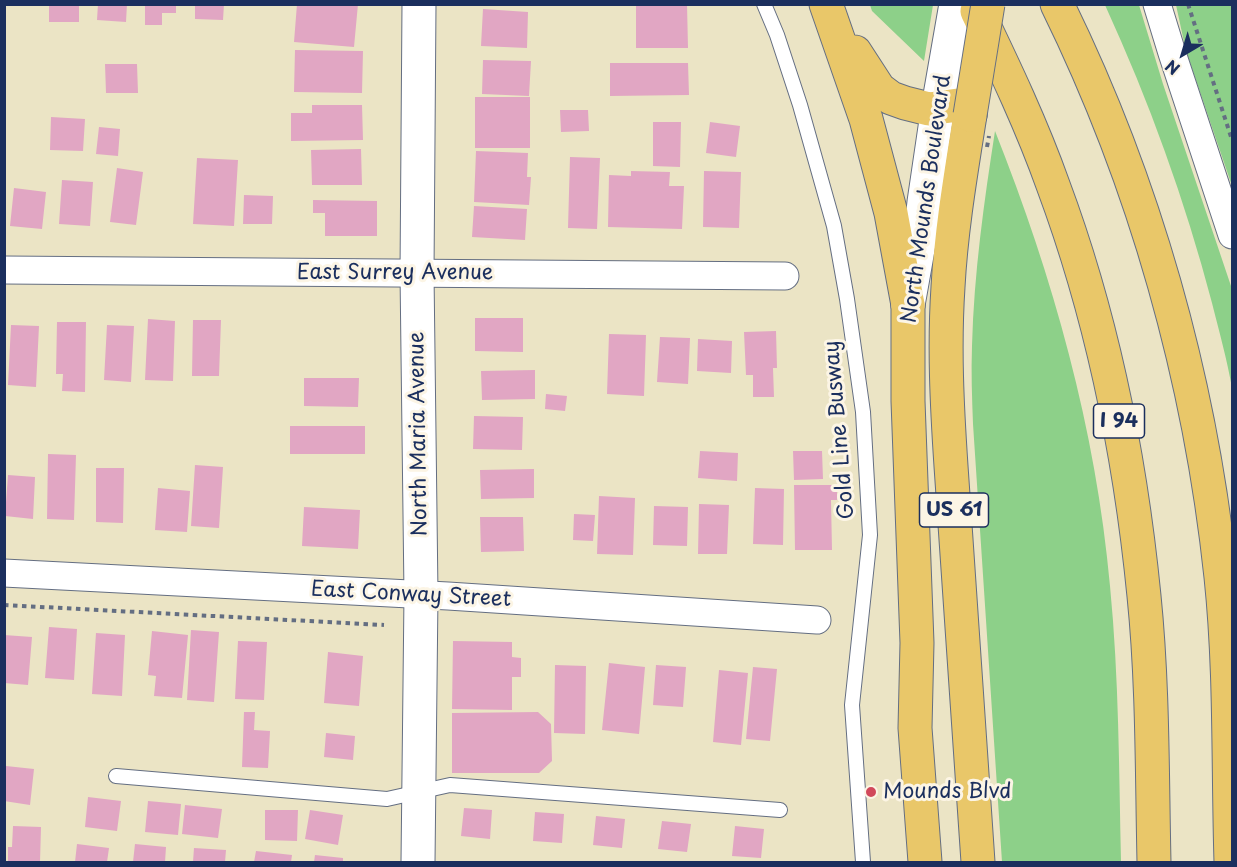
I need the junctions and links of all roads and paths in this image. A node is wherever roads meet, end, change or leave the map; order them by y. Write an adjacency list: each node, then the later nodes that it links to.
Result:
1 (418, 4): 15 (street, North Maria Avenue)
2 (764, 4): 27 (lane, Gold Line Busway)
3 (827, 4): 10 (main road); 17 (main road, US 61)
4 (956, 4): 10 (street, North Mounds Boulevard)
5 (973, 4): 30 (main road, I 94)
6 (988, 4): 11 (main road, North Mounds Boulevard / US 61, bridge)
7 (1057, 4): 31 (main road)
8 (1157, 4): 13 (street)
9 (1188, 4): 12 (path)
10 (938, 107): 11 (main road); 17 (street, North Mounds Boulevard)
11 (970, 115): 29 (main road, North Mounds Boulevard / US 61)
12 (1233, 140)
13 (1233, 234)
14 (4, 270): 15 (street, East Surrey Avenue)
15 (417, 273): 16 (street, East Surrey Avenue); 19 (street, North Maria Avenue)
16 (785, 276)
17 (908, 305): 28 (main road, North Mounds Boulevard / US 61)
18 (4, 573): 19 (street, East Conway Street)
19 (421, 595): 21 (street, East Conway Street); 24 (street, North Maria Avenue)
20 (4, 605): 22 (path)
21 (817, 620)
22 (384, 625)
23 (116, 776): 24 (lane)
24 (418, 793): 25 (lane); 26 (street, North Maria Avenue)
25 (780, 810)
26 (418, 862)
27 (863, 862)
28 (925, 862)
29 (978, 862)
30 (1154, 862)
31 (1231, 862)

